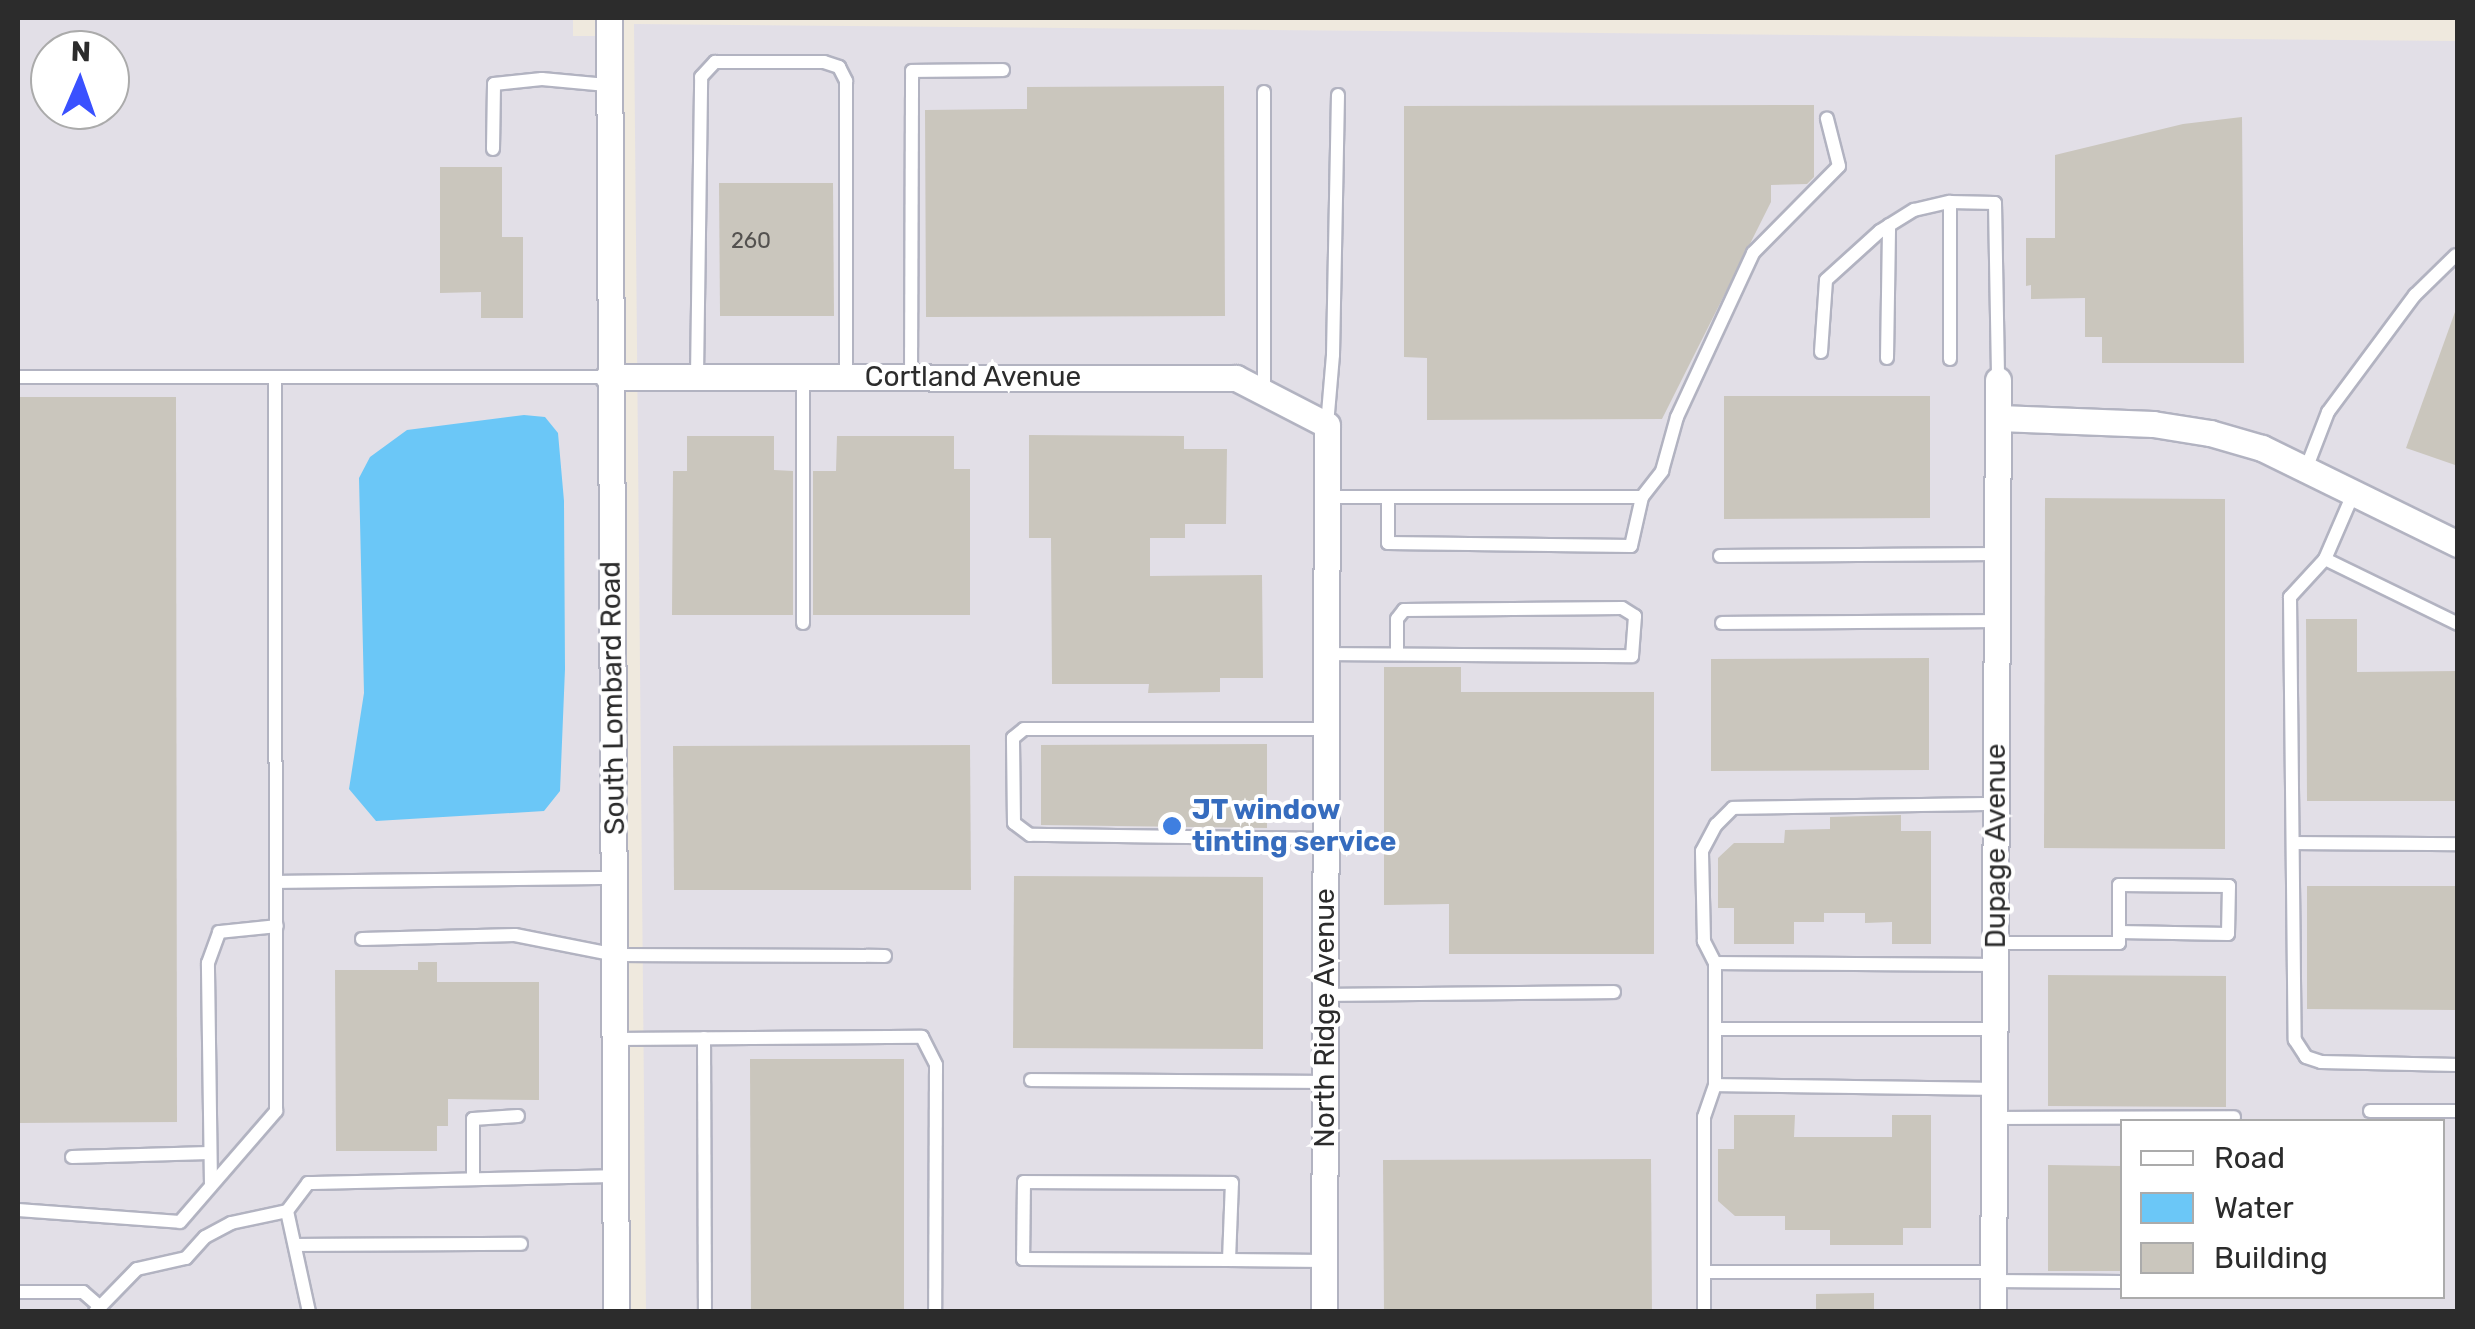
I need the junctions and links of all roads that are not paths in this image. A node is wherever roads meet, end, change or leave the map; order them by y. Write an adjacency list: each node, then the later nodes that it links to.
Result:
1 (609, 18): 3 (street, South Lombard Road)
2 (1003, 70): 17 (lane)
3 (608, 85): 7 (lane); 18 (street, South Lombard Road)
4 (1264, 92): 22 (lane)
5 (1338, 95): 24 (lane)
6 (1828, 118): 29 (lane)
7 (494, 149)
8 (1950, 202): 9 (lane); 13 (lane); 21 (lane)
9 (1889, 225): 11 (lane); 12 (lane)
10 (2456, 255): 25 (lane)
11 (1820, 352)
12 (1887, 358)
13 (1950, 359)
14 (697, 376): 15 (street, Cortland Avenue); 16 (lane); 18 (street, Cortland Avenue)
15 (803, 376): 16 (street, Cortland Avenue); 35 (lane)
16 (846, 376): 17 (street, Cortland Avenue)
17 (911, 376): 22 (street, Cortland Avenue)
18 (608, 377): 20 (lane); 45 (street, South Lombard Road)
19 (18, 378): 20 (lane)
20 (275, 379): 46 (lane)
21 (1998, 380): 23 (street, Dupage Avenue)
22 (1264, 392): 24 (street, Cortland Avenue)
23 (1998, 418): 25 (street); 31 (street, Dupage Avenue)
24 (1327, 426): 27 (street, North Ridge Avenue)
25 (2306, 470): 26 (street)
26 (2354, 492): 30 (street); 33 (lane)
27 (1326, 497): 28 (lane); 38 (street, North Ridge Avenue)
28 (1388, 497): 29 (lane); 29 (lane)
29 (1642, 497)
30 (2458, 544)
31 (1998, 554): 32 (lane); 34 (street, Dupage Avenue)
32 (1720, 556)
33 (2326, 559): 37 (lane); 43 (lane)
34 (1997, 621): 36 (lane); 41 (street, Dupage Avenue)
35 (804, 623)
36 (1722, 623)
37 (2458, 624)
38 (1325, 654): 39 (lane); 40 (street, North Ridge Avenue)
39 (1397, 654): 39 (lane)
40 (1326, 730): 42 (street, North Ridge Avenue); 42 (lane)
41 (1996, 804): 50 (street, Dupage Avenue); 53 (lane)
42 (1326, 839): 55 (street, North Ridge Avenue)
43 (2296, 842): 44 (lane); 60 (lane)
44 (2458, 844)
45 (616, 878): 46 (lane); 51 (street, South Lombard Road)
46 (277, 882): 47 (lane)
47 (277, 926): 70 (lane); 74 (lane)
48 (2119, 932): 48 (lane); 50 (lane)
49 (362, 939): 51 (lane)
50 (1996, 954): 53 (lane); 57 (street, Dupage Avenue)
51 (616, 955): 52 (lane); 59 (street, South Lombard Road)
52 (885, 956)
53 (1715, 963): 56 (lane)
54 (1614, 992): 55 (lane)
55 (1325, 995): 62 (street, North Ridge Avenue)
56 (1715, 1029): 57 (lane); 63 (lane)
57 (1994, 1029): 64 (street, Dupage Avenue)
58 (704, 1038): 59 (lane); 88 (lane); 89 (lane)
59 (616, 1039): 72 (street, South Lombard Road)
60 (2458, 1065)
61 (1031, 1080): 62 (lane)
62 (1325, 1082): 80 (street, North Ridge Avenue)
63 (1715, 1085): 64 (lane); 81 (lane)
64 (1994, 1089): 69 (street, Dupage Avenue)
65 (2370, 1111): 66 (lane)
66 (2458, 1111)
67 (518, 1116): 73 (lane)
68 (2234, 1117): 69 (lane)
69 (1994, 1118): 82 (street, Dupage Avenue)
70 (210, 1154): 71 (lane); 74 (lane)
71 (72, 1157)
72 (616, 1176): 73 (lane); 87 (street, South Lombard Road)
73 (473, 1178): 76 (lane)
74 (210, 1185): 75 (lane)
75 (18, 1210)
76 (288, 1211): 78 (lane); 85 (lane)
77 (521, 1244): 78 (lane)
78 (295, 1246): 86 (lane)
79 (1230, 1260): 79 (lane); 80 (lane)
80 (1324, 1261): 90 (street, North Ridge Avenue)
81 (1704, 1272): 82 (lane); 91 (lane)
82 (1993, 1276): 83 (lane); 92 (street, Dupage Avenue)
83 (2120, 1282)
84 (18, 1292): 85 (lane)
85 (97, 1309)
86 (309, 1312)
87 (616, 1312)
88 (705, 1312)
89 (934, 1312)
90 (1324, 1312)
91 (1704, 1312)
92 (1993, 1312)

